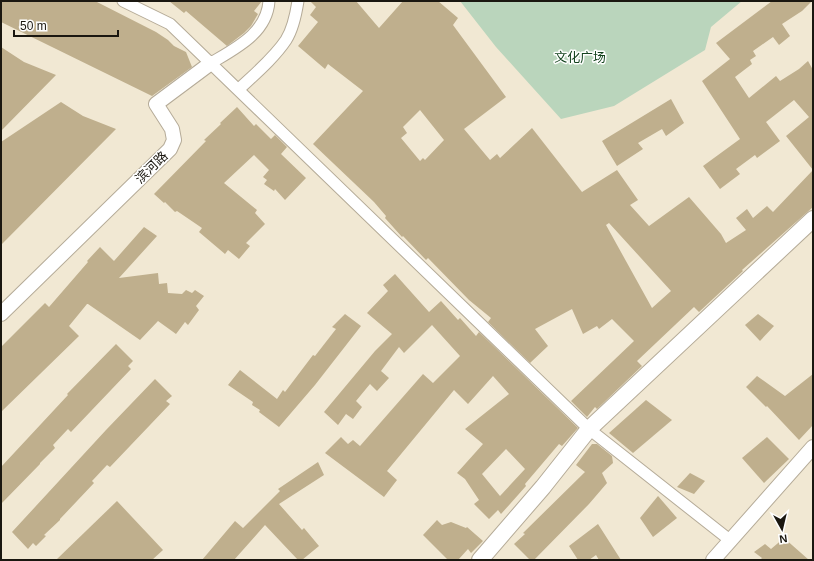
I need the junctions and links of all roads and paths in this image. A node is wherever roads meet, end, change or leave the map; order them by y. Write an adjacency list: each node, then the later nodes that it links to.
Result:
1 (123, 1): 4 (street)
2 (268, 1): 4 (street, 滨河路)
3 (298, 1): 5 (street)
4 (211, 63): 5 (street); 7 (street, 滨河路)
5 (239, 89): 8 (street)
6 (813, 219): 8 (main road)
7 (1, 314)
8 (589, 428): 10 (street); 11 (main road)
9 (813, 447): 10 (street)
10 (731, 541): 12 (street)
11 (480, 560)
12 (713, 560)

